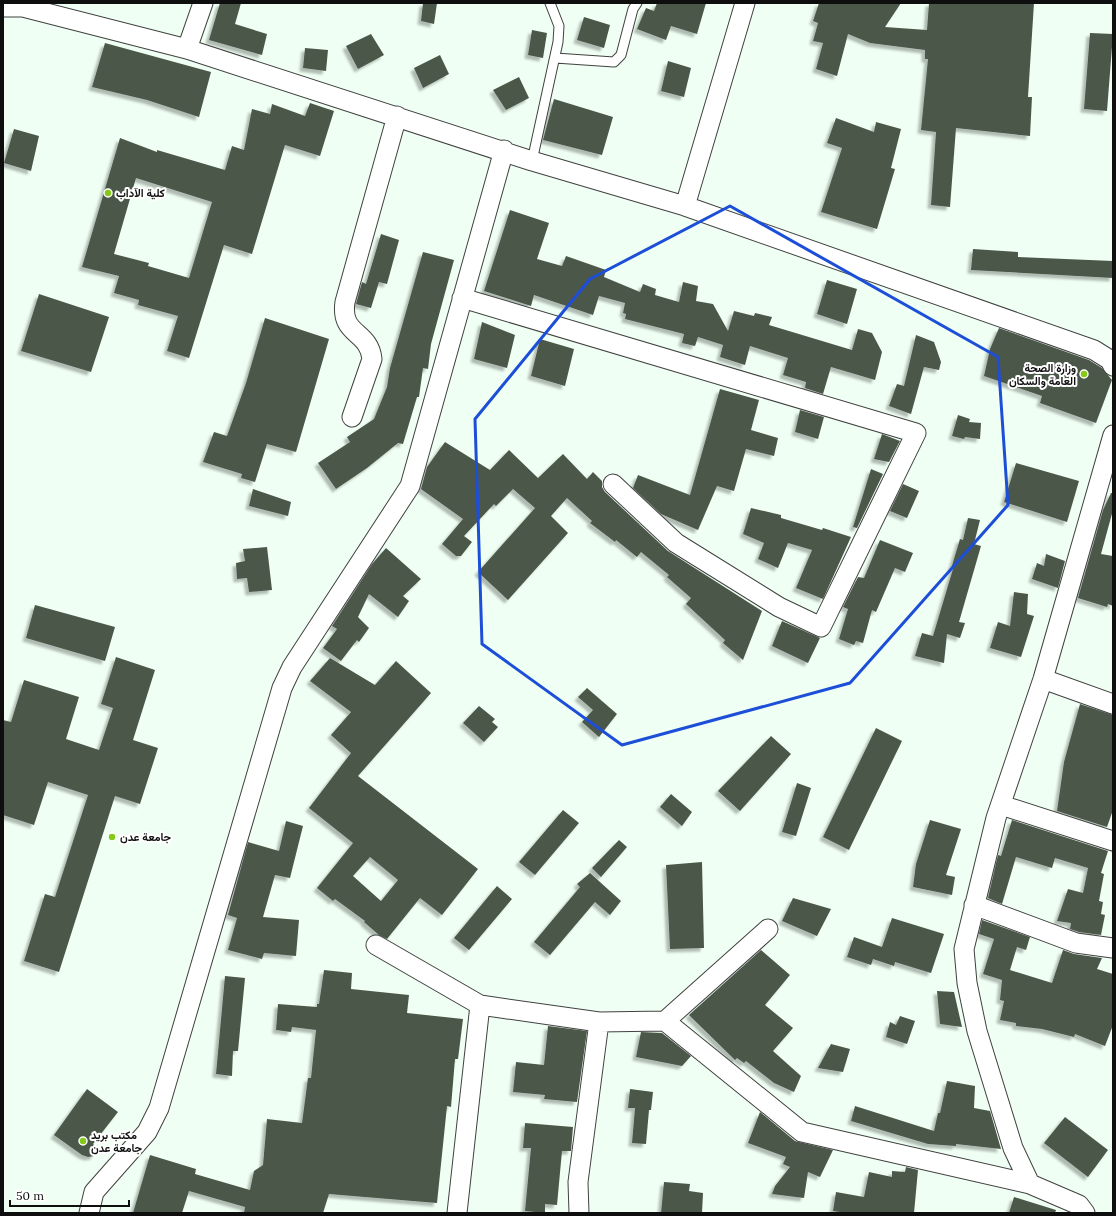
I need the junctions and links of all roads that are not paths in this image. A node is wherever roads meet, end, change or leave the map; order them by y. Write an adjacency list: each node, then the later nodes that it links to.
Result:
1 (203, 3): 7 (street)
2 (550, 3): 8 (lane)
3 (637, 3): 8 (lane)
4 (745, 3): 12 (street)
5 (24, 5): 6 (street); 7 (street)
6 (3, 7)
7 (187, 48): 9 (street)
8 (555, 58): 11 (lane)
9 (397, 116): 10 (street); 15 (street)
10 (504, 150): 11 (street); 13 (street)
11 (532, 160): 12 (street)
12 (685, 206): 14 (street)
13 (462, 298): 18 (street); 31 (street)
14 (1113, 366)
15 (352, 417)
16 (1113, 435): 17 (street)
17 (1110, 462): 19 (street)
18 (613, 484)
19 (1043, 680): 20 (street); 21 (street)
20 (1113, 704)
21 (1001, 805): 22 (street); 23 (street)
22 (1113, 841)
23 (974, 905): 26 (street); 30 (street)
24 (768, 929): 28 (street)
25 (376, 945): 27 (street)
26 (1113, 948)
27 (480, 1005): 29 (street); 32 (street)
28 (665, 1021): 29 (street); 30 (street)
29 (599, 1022): 33 (street)
30 (1030, 1184): 34 (street)
31 (89, 1213)
32 (457, 1213)
33 (579, 1213)
34 (1085, 1213)

